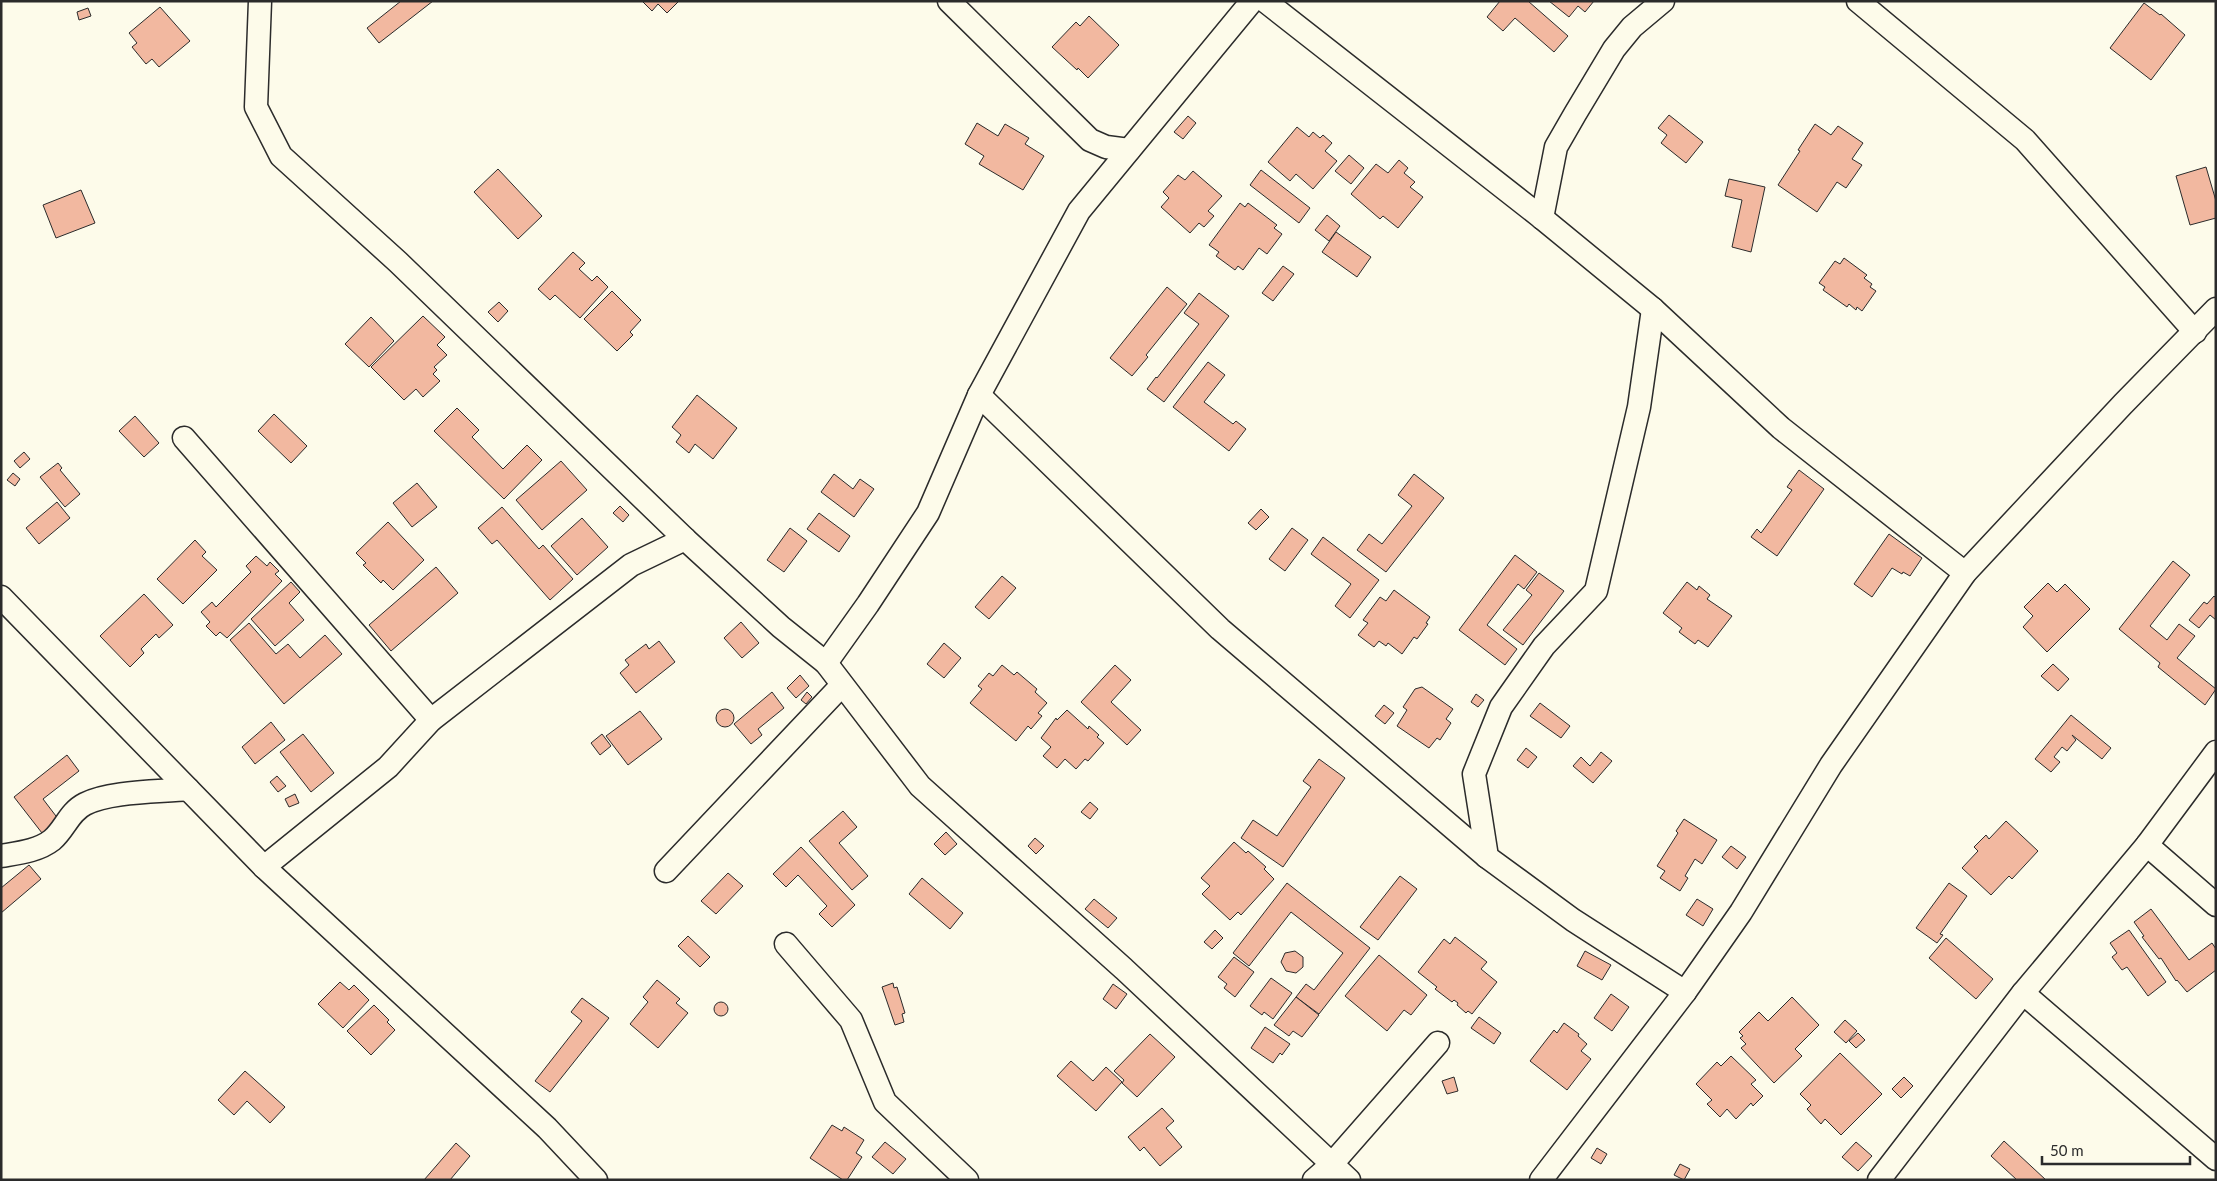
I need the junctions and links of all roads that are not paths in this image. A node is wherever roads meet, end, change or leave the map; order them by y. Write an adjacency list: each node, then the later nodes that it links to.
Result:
1 (260, 1): 14 (street)
2 (949, 1): 7 (street)
3 (1252, 1): 7 (street)
4 (1265, 1): 8 (street)
5 (1663, 1): 8 (street)
6 (1864, 3): 11 (street)
7 (1129, 150): 12 (street)
8 (1542, 218): 9 (street)
9 (1653, 309): 15 (street); 24 (street)
10 (2216, 309): 11 (street)
11 (2195, 332): 15 (street)
12 (979, 396): 17 (street); 24 (street)
13 (184, 438): 19 (street)
14 (685, 539): 17 (street); 19 (street)
15 (1965, 573): 29 (street)
16 (1, 597): 21 (street)
17 (826, 663): 18 (street)
18 (842, 685): 26 (street); 33 (street)
19 (431, 720): 25 (street)
20 (2216, 752): 22 (street)
21 (188, 789): 23 (street); 25 (street)
22 (2147, 845): 27 (street); 30 (street)
23 (1, 856)
24 (1487, 857): 29 (street)
25 (264, 867): 34 (street)
26 (666, 871)
27 (2216, 905)
28 (786, 944): 35 (street)
29 (1685, 992): 38 (street)
30 (2023, 993): 32 (street); 39 (street)
31 (1438, 1043): 33 (street)
32 (2216, 1159)
33 (1331, 1165): 36 (street); 37 (street)
34 (596, 1180)
35 (966, 1180)
36 (1314, 1180)
37 (1348, 1180)
38 (1542, 1180)
39 (1879, 1180)

